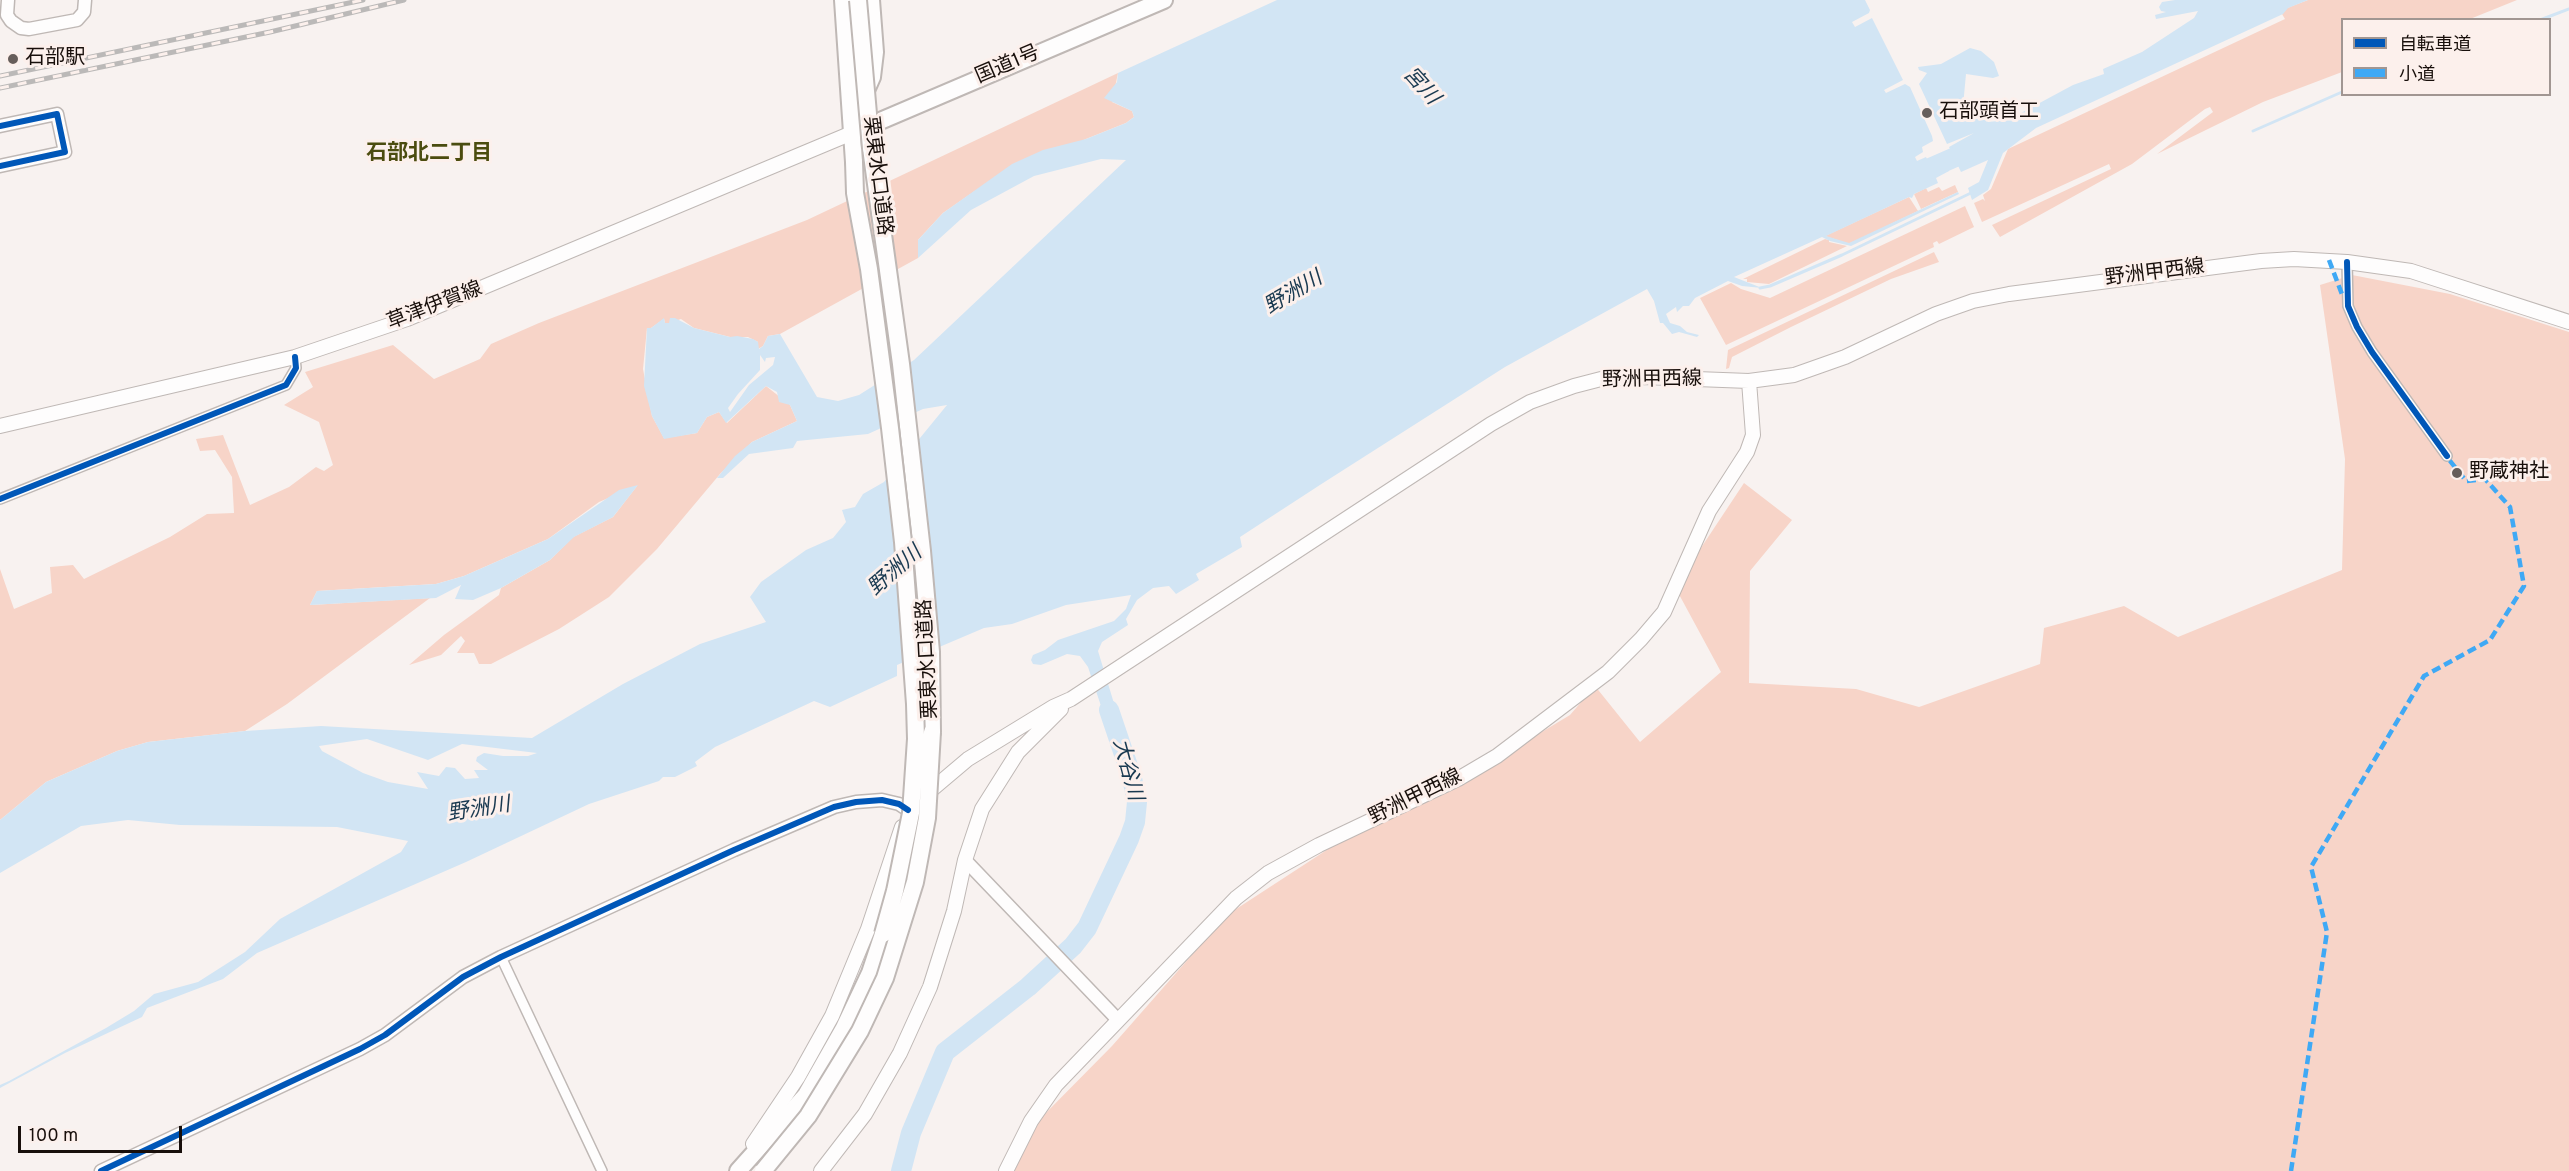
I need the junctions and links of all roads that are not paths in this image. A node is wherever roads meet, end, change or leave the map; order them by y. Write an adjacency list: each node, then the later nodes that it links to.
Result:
1 (8, 0): 2 (street)
2 (85, 0)
3 (843, 0): 8 (highway, 栗東水口道路)
4 (858, 0): 26 (highway, 栗東水口道路, bridge)
5 (872, 0): 8 (highway)
6 (1164, 0): 8 (highway, 国道1号)
7 (0, 126): 9 (street)
8 (852, 133): 12 (main road, 草津伊賀線); 25 (highway, 栗東水口道路, bridge)
9 (0, 166)
10 (2347, 262): 11 (main road, 野洲甲西線); 13 (main road, 野洲甲西線); 15 (street)
11 (2569, 322)
12 (295, 357): 14 (main road, 草津伊賀線); 16 (street)
13 (1749, 381): 17 (main road, 野洲甲西線); 21 (main road, 野洲甲西線)
14 (0, 426)
15 (2447, 456)
16 (0, 499)
17 (1071, 699): 18 (main road, 野洲甲西線); 19 (main road, 野洲甲西線)
18 (908, 810): 20 (street); 24 (main road)
19 (965, 860): 21 (street); 27 (main road, 野洲甲西線)
20 (501, 957): 22 (street); 23 (street)
21 (1118, 1020): 28 (main road, 野洲甲西線)
22 (101, 1171)
23 (602, 1171)
24 (734, 1171)
25 (738, 1171)
26 (763, 1171)
27 (821, 1171)
28 (1006, 1171)

